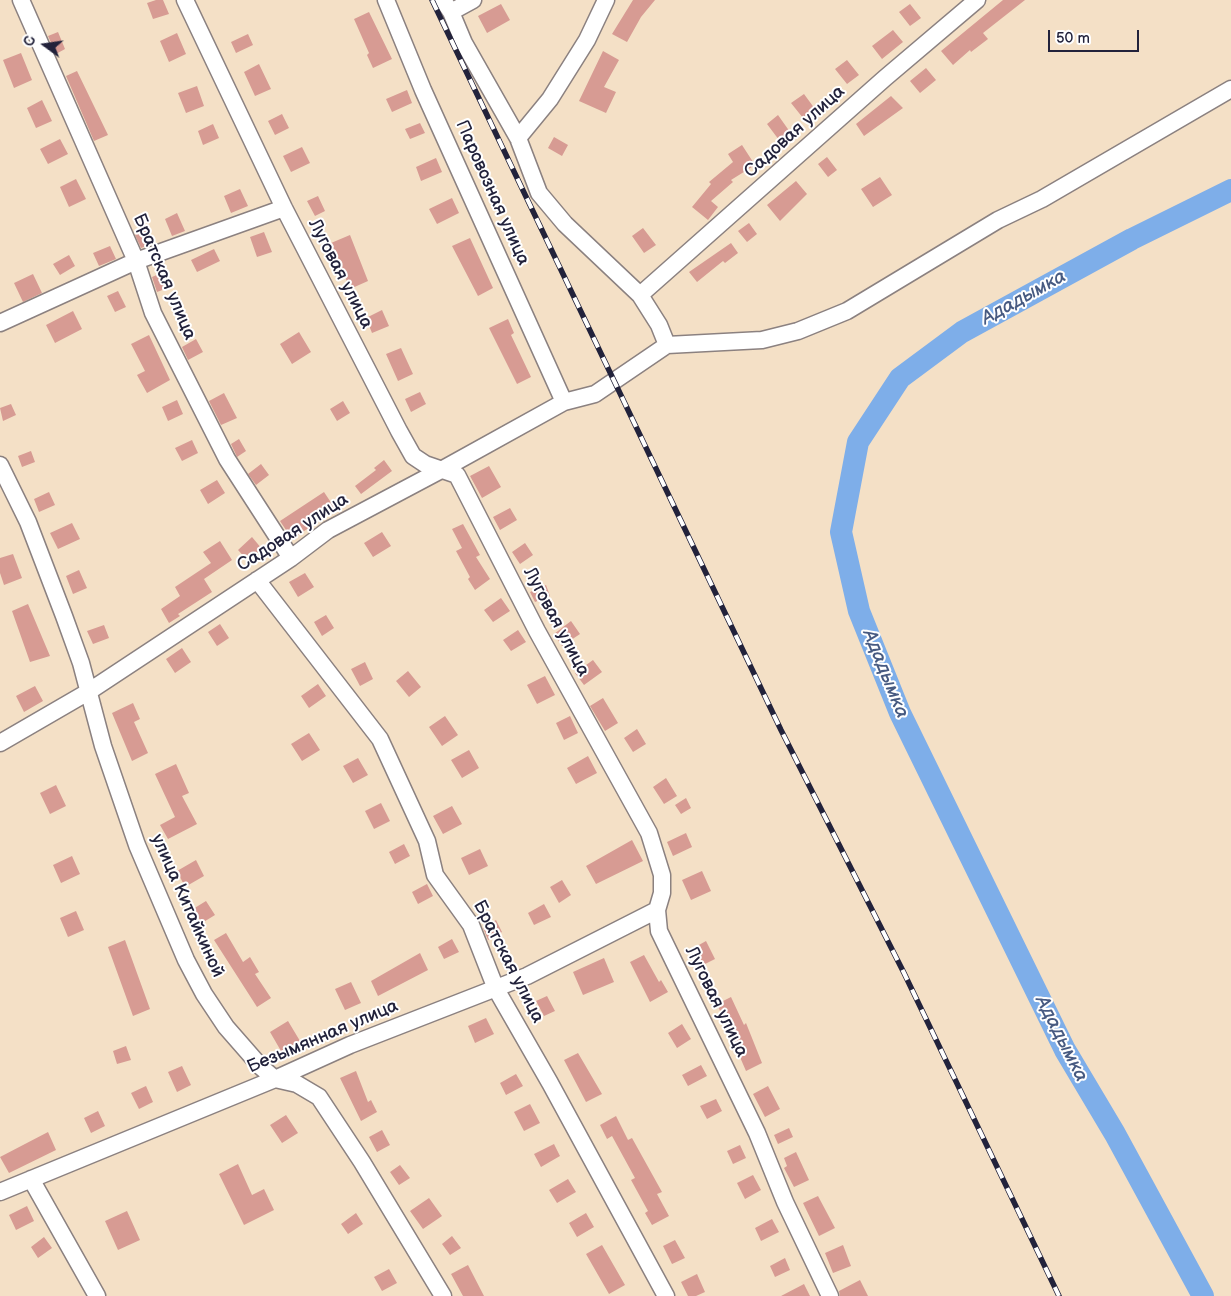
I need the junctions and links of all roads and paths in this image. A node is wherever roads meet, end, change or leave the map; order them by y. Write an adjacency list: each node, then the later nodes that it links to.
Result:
1 (21, 0): 11 (street, Братская улица)
2 (185, 0): 10 (street, Луговая улица)
3 (386, 0): 15 (street, Паровозная улица)
4 (473, 0): 7 (street)
5 (606, 0): 9 (street)
6 (977, 0): 12 (street, Садовая улица)
7 (447, 6): 9 (street)
8 (1231, 89): 14 (street)
9 (518, 138): 12 (street)
10 (284, 208): 11 (street); 17 (street, Луговая улица)
11 (136, 261): 13 (street); 18 (street, Братская улица)
12 (640, 296): 14 (street)
13 (0, 323)
14 (668, 345): 15 (street, Садовая улица)
15 (564, 402): 17 (street, Садовая улица)
16 (0, 465): 20 (street, улица Китайкиной)
17 (443, 469): 18 (street, Садовая улица); 22 (street, Луговая улица)
18 (291, 558): 19 (street, Садовая улица)
19 (257, 580): 20 (street, Садовая улица); 23 (street, Братская улица)
20 (88, 692): 21 (street, Садовая улица); 24 (street, улица Китайкиной)
21 (0, 743)
22 (657, 910): 23 (street, Безымянная улица); 30 (street, Луговая улица)
23 (496, 989): 24 (street, Безымянная улица); 29 (street, Братская улица)
24 (275, 1079): 25 (street, Безымянная улица); 28 (street, улица Китайкиной)
25 (30, 1179): 26 (street, Безымянная улица); 27 (street)
26 (0, 1192)
27 (97, 1296)
28 (443, 1296)
29 (666, 1296)
30 (830, 1296)

